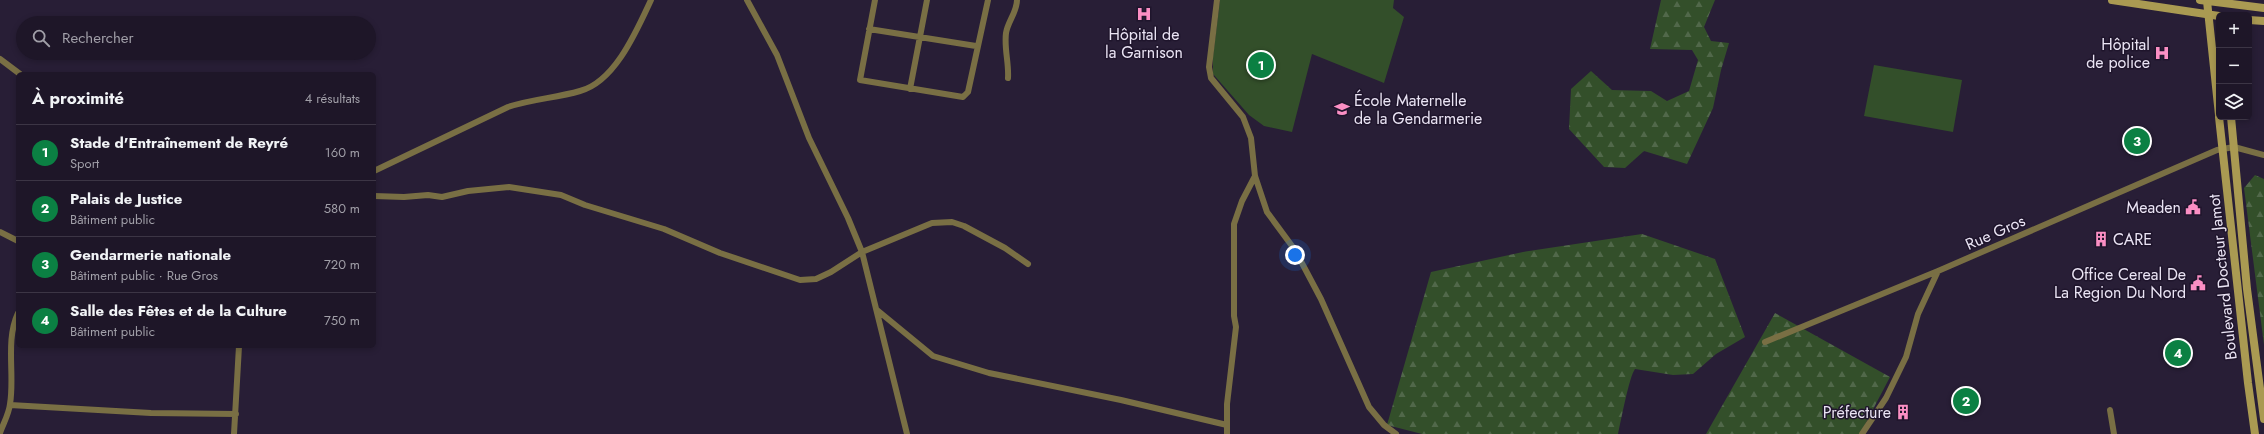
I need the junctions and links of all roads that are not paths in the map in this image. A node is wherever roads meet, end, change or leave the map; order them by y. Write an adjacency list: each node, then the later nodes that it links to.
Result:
1 (651, 0): 30 (street)
2 (747, 0): 35 (street)
3 (874, 0): 17 (street)
4 (927, 0): 18 (street)
5 (988, 0): 19 (street)
6 (1017, 0): 22 (street)
7 (1217, 0): 31 (street)
8 (2112, 0): 13 (main road)
9 (2203, 0): 10 (main road); 13 (main road, Boulevard Docteur Jamot)
10 (2220, 2): 11 (main road); 12 (main road)
11 (2264, 8)
12 (2220, 12)
13 (2209, 15): 14 (main road); 23 (main road, Boulevard Docteur Jamot)
14 (2216, 16)
15 (2252, 20): 16 (main road)
16 (2264, 21)
17 (869, 29): 18 (street); 24 (street)
18 (920, 37): 19 (street); 24 (street)
19 (976, 46): 24 (street)
20 (0, 59): 21 (street)
21 (17, 72)
22 (1008, 78)
23 (2216, 86)
24 (910, 89)
25 (2219, 120): 27 (main road, Boulevard Docteur Jamot)
26 (2231, 120): 28 (main road, Boulevard Docteur Jamot)
27 (2222, 148): 28 (street, Rue Gros); 37 (street, Rue Gros); 56 (main road, Boulevard Docteur Jamot)
28 (2234, 148): 29 (street, Rue Gros); 42 (main road, Boulevard Docteur Jamot)
29 (2263, 154)
30 (376, 171)
31 (1255, 176): 48 (street); 53 (street)
32 (376, 196): 35 (street)
33 (0, 232): 34 (street)
34 (16, 240)
35 (862, 252): 36 (street); 38 (street)
36 (1028, 264)
37 (1938, 271): 40 (street, Rue Gros); 54 (street)
38 (877, 310): 48 (street); 51 (street)
39 (16, 316): 43 (street)
40 (1765, 342)
41 (239, 348): 45 (street)
42 (2262, 396): 46 (main road, Boulevard Docteur Jamot)
43 (10, 405): 45 (street); 47 (street)
44 (2110, 410): 55 (street)
45 (236, 414): 50 (street)
46 (2264, 419)
47 (1, 425): 49 (street)
48 (1227, 425): 52 (street)
49 (0, 433)
50 (234, 434)
51 (907, 434)
52 (1227, 434)
53 (1396, 434)
54 (1862, 434)
55 (2114, 434)
56 (2255, 434)

